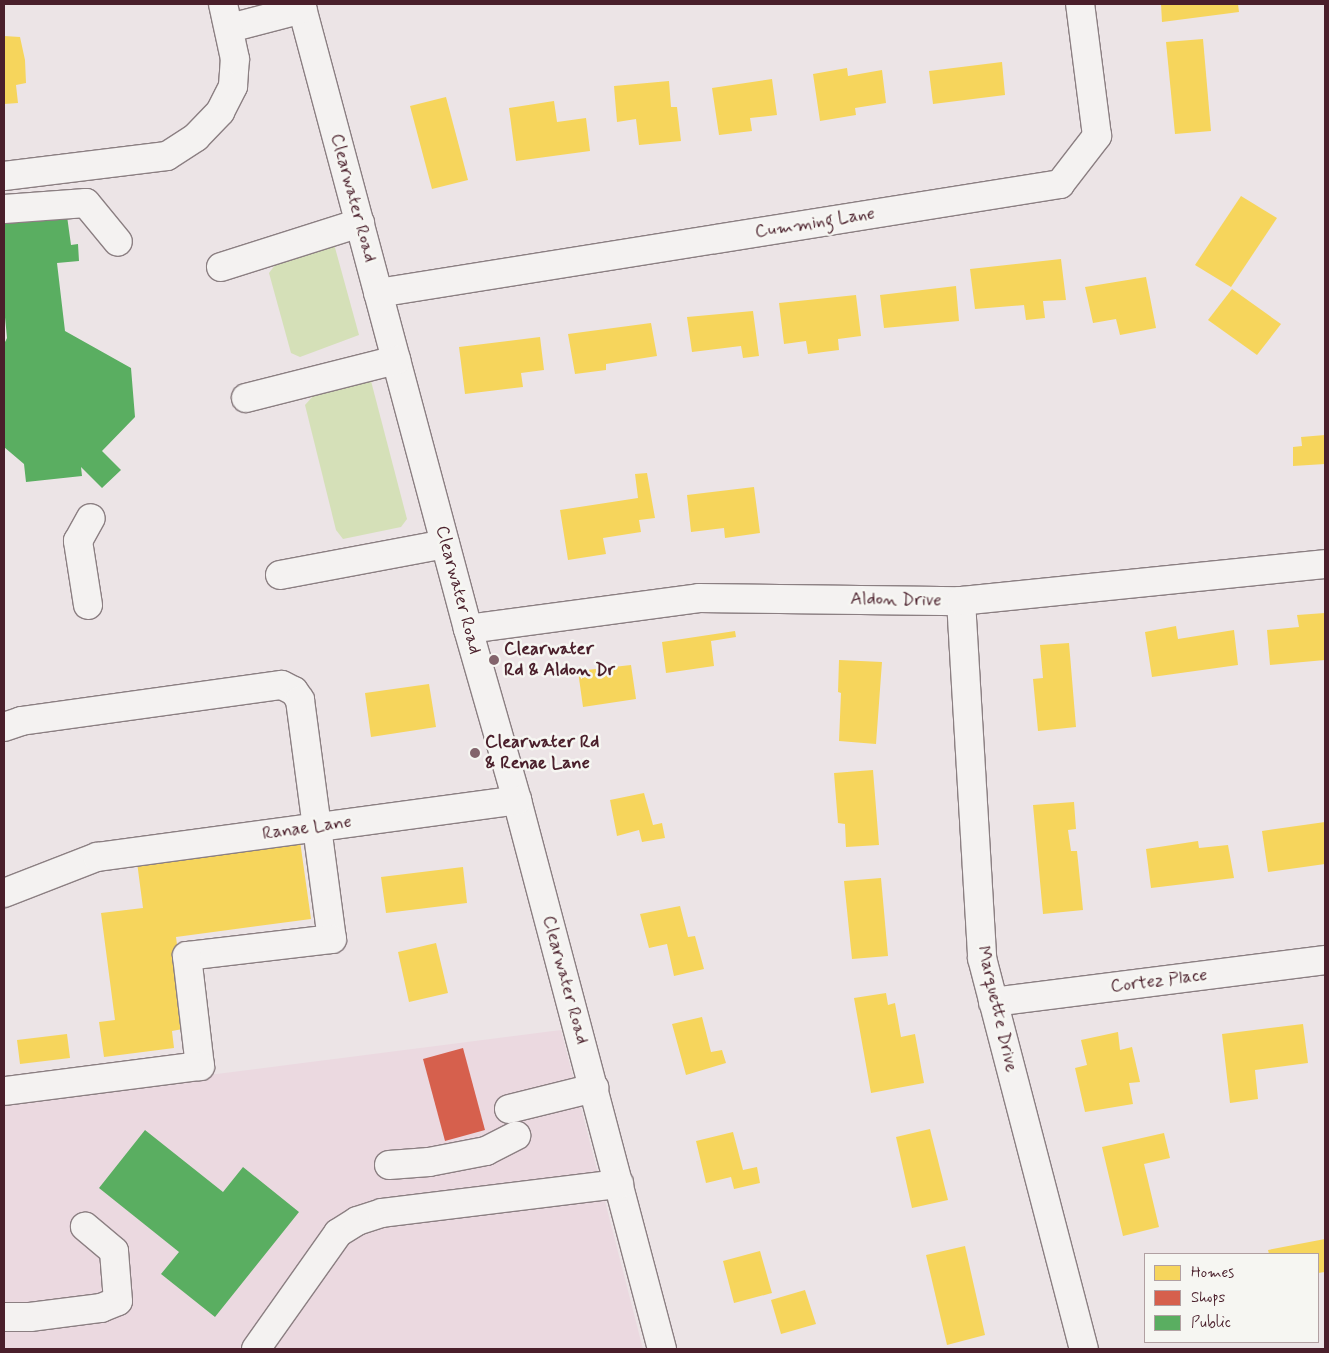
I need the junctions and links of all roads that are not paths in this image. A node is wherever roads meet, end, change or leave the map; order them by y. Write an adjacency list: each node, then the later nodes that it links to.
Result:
1 (1080, 4): 9 (street, Cumming Lane)
2 (302, 7): 3 (street); 6 (street, Clearwater Road)
3 (226, 16): 4 (street)
4 (4, 176)
5 (4, 210): 7 (street)
6 (360, 223): 8 (street); 9 (street, Clearwater Road)
7 (118, 242)
8 (221, 267)
9 (378, 292): 10 (street, Clearwater Road)
10 (396, 360): 11 (street); 13 (street, Clearwater Road)
11 (246, 398)
12 (91, 518): 17 (street)
13 (445, 544): 15 (street); 18 (street, Clearwater Road)
14 (1325, 564): 16 (street, Aldon Drive)
15 (280, 576)
16 (961, 601): 18 (street, Aldon Drive); 24 (street, Marquette Drive)
17 (88, 604)
18 (468, 629): 20 (street, Clearwater Road)
19 (4, 727): 21 (street)
20 (517, 800): 21 (street, Ranae Lane); 25 (street, Clearwater Road)
21 (318, 827): 22 (street, Ranae Lane); 26 (street)
22 (4, 893)
23 (1325, 960): 24 (street, Cortez Place)
24 (993, 1002): 35 (street, Marquette Drive)
25 (594, 1088): 27 (street); 30 (street, Clearwater Road)
26 (6, 1092)
27 (509, 1109)
28 (516, 1136): 29 (street)
29 (389, 1165)
30 (619, 1184): 33 (street); 34 (street, Clearwater Road)
31 (84, 1227): 32 (street)
32 (4, 1317)
33 (256, 1349)
34 (662, 1349)
35 (1084, 1349)

